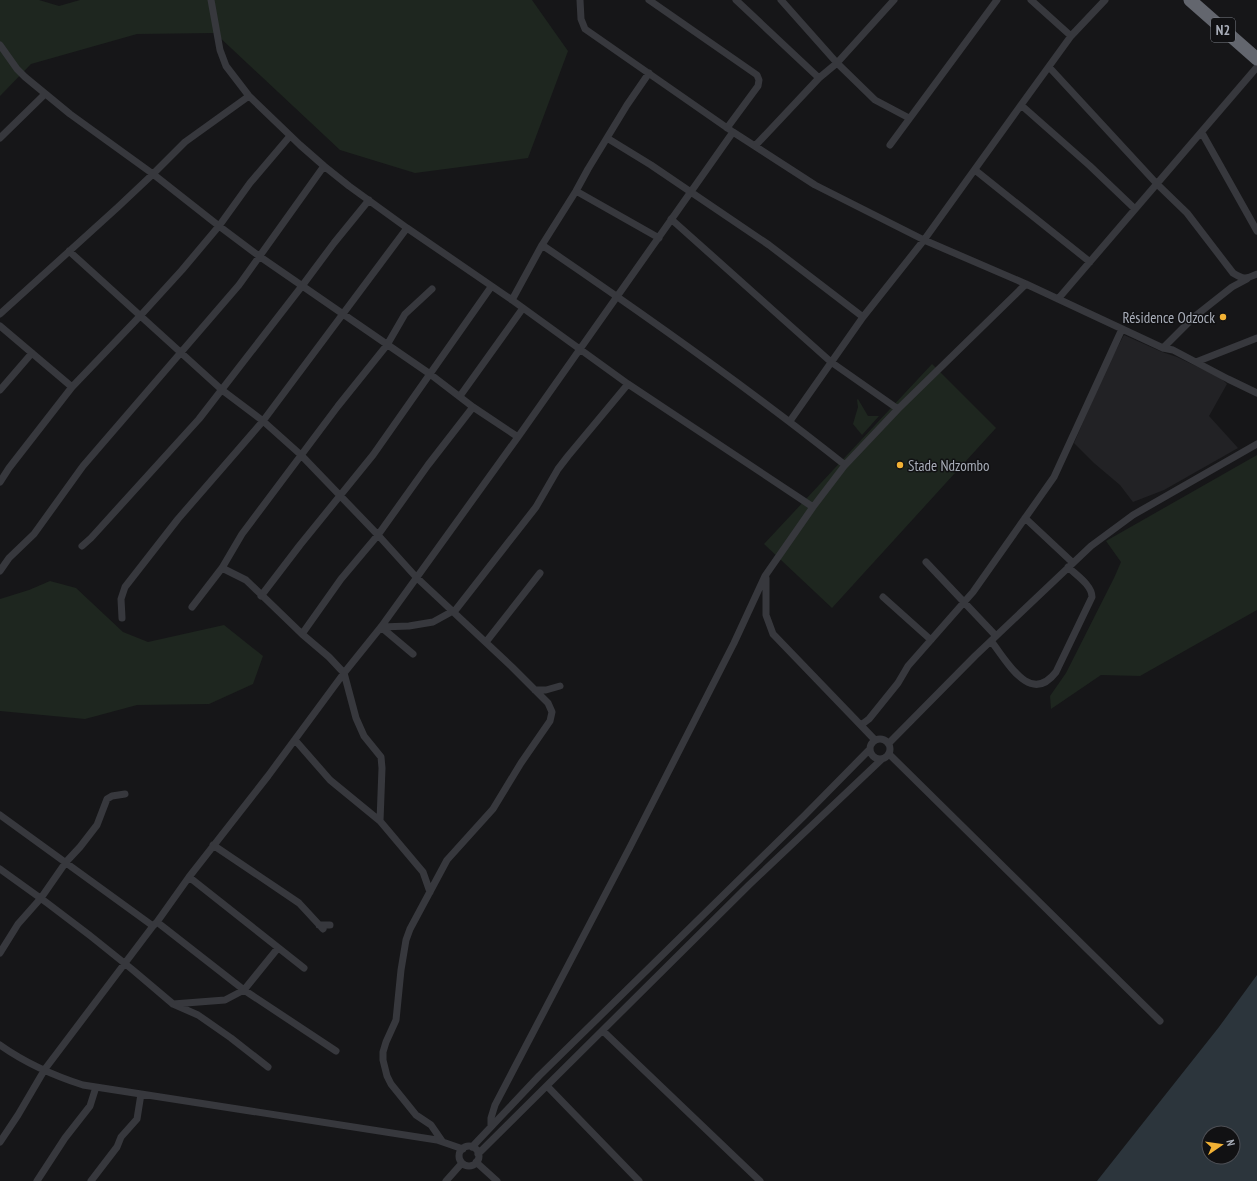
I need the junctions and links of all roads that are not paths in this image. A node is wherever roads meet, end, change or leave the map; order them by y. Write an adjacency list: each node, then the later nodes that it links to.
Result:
1 (211, 0): 20 (street)
2 (580, 0): 17 (street)
3 (649, 0): 23 (street)
4 (736, 0): 18 (street)
5 (781, 0): 14 (street)
6 (894, 0): 14 (street)
7 (997, 0): 22 (street)
8 (1031, 0): 11 (street)
9 (1105, 0): 11 (street)
10 (1190, 0): 13 (highway, N2)
11 (1071, 36): 15 (street)
12 (0, 45): 19 (street)
13 (1257, 59)
14 (837, 63): 18 (street); 22 (street)
15 (1049, 67): 21 (street); 33 (street)
16 (1257, 67): 24 (street)
17 (649, 73): 23 (street); 27 (street)
18 (819, 78): 29 (street)
19 (45, 94): 26 (street); 32 (street)
20 (249, 96): 25 (street); 32 (street)
21 (1021, 105): 31 (street); 37 (street)
22 (909, 118): 28 (street)
23 (730, 130): 29 (street); 35 (street)
24 (1202, 133): 33 (street); 41 (street)
25 (290, 136): 30 (street); 39 (street)
26 (0, 138)
27 (607, 138): 34 (street); 35 (street)
28 (890, 145)
29 (755, 146): 43 (street)
30 (324, 166): 36 (street); 46 (street)
31 (975, 170): 43 (street); 47 (street)
32 (153, 174): 39 (street); 45 (street)
33 (1158, 184): 37 (street); 49 (street)
34 (576, 191): 42 (street); 44 (street)
35 (691, 192): 38 (street); 61 (street)
36 (369, 200): 40 (street); 51 (street)
37 (1135, 209): 47 (street)
38 (671, 219): 42 (street); 70 (street)
39 (219, 226): 46 (street); 60 (street)
40 (407, 228): 52 (street); 59 (street)
41 (1257, 231)
42 (659, 238): 54 (street)
43 (924, 240): 50 (street); 61 (street)
44 (542, 245): 54 (street); 56 (street)
45 (69, 251): 58 (street); 60 (street)
46 (259, 256): 51 (street); 69 (street)
47 (1090, 262): 55 (street)
48 (1257, 274): 49 (street)
49 (1247, 279): 67 (street)
50 (1026, 284): 55 (street); 80 (street)
51 (302, 286): 59 (street); 76 (street)
52 (491, 286): 56 (street); 72 (street)
53 (432, 288): 65 (street)
54 (617, 296): 66 (street); 82 (street)
55 (1058, 299): 63 (street)
56 (512, 300): 57 (street)
57 (523, 308): 66 (street); 78 (street)
58 (0, 314)
59 (342, 314): 65 (street); 81 (street)
60 (141, 315): 69 (street); 74 (street)
61 (863, 317): 70 (street)
62 (0, 326): 68 (street)
63 (1122, 329): 67 (street); 90 (street)
64 (1257, 338): 71 (street)
65 (387, 345): 72 (street); 85 (street)
66 (580, 348): 73 (street); 83 (street)
67 (1163, 348): 71 (street)
68 (32, 353): 74 (street); 75 (street)
69 (181, 353): 76 (street); 96 (street)
70 (831, 362): 80 (street); 82 (street)
71 (1196, 362): 77 (street)
72 (430, 374): 78 (street); 88 (street)
73 (628, 384): 89 (street); 104 (street)
74 (72, 388): 87 (street)
75 (0, 390)
76 (222, 390): 81 (street); 92 (street)
77 (1257, 393)
78 (460, 396): 79 (street)
79 (473, 407): 83 (street); 91 (street)
80 (898, 409): 86 (street)
81 (263, 421): 85 (street); 105 (street)
82 (790, 421): 86 (street)
83 (518, 437): 99 (street)
84 (1257, 444): 94 (street)
85 (301, 455): 88 (street); 95 (street)
86 (845, 464): 89 (street)
87 (0, 482)
88 (341, 495): 91 (street); 100 (street)
89 (813, 507): 98 (street)
90 (1025, 518): 94 (street); 102 (street)
91 (378, 535): 99 (street); 107 (street)
92 (82, 546)
93 (926, 562): 102 (street)
94 (1070, 565): 108 (street); 108 (street)
95 (222, 568): 100 (street); 103 (street)
96 (0, 571)
97 (540, 573): 110 (street)
98 (766, 576): 115 (street); 148 (street)
99 (416, 577): 104 (street); 106 (street)
100 (262, 596): 107 (street)
101 (883, 597): 109 (street)
102 (964, 603): 108 (street); 109 (street)
103 (192, 607)
104 (453, 611): 106 (street); 110 (street)
105 (122, 618)
106 (380, 627): 111 (street); 112 (street)
107 (302, 634): 112 (street)
108 (994, 639): 118 (street)
109 (931, 640): 115 (street)
110 (486, 642): 114 (street)
111 (413, 654)
112 (344, 673): 116 (street); 124 (street)
113 (560, 686): 114 (street)
114 (535, 690): 129 (street)
115 (861, 725): 117 (street)
116 (295, 740): 124 (street); 125 (street)
117 (875, 740): 118 (street); 119 (street)
118 (889, 743): 120 (street)
119 (870, 749): 121 (street); 148 (street)
120 (889, 754): 121 (street); 139 (street)
121 (882, 759): 140 (street)
122 (125, 794): 126 (street)
123 (0, 815): 126 (street)
124 (380, 821): 129 (street)
125 (213, 845): 128 (street); 132 (street)
126 (66, 862): 130 (street); 131 (street)
127 (0, 869): 130 (street)
128 (189, 877): 131 (street); 133 (street)
129 (430, 892): 149 (street)
130 (41, 898): 134 (street); 135 (street)
131 (155, 924): 135 (street); 137 (street)
132 (330, 925)
133 (278, 948): 136 (street); 137 (street)
134 (0, 953)
135 (125, 963): 138 (street); 144 (street)
136 (304, 968)
137 (244, 990): 138 (street); 142 (street)
138 (173, 1004): 143 (street)
139 (1160, 1021)
140 (603, 1031): 145 (street); 161 (street)
141 (0, 1046): 144 (street)
142 (336, 1051)
143 (268, 1067)
144 (45, 1069): 146 (street); 150 (street)
145 (547, 1086): 153 (street); 160 (street)
146 (96, 1087): 147 (street); 156 (street)
147 (141, 1094): 149 (street); 157 (street)
148 (491, 1126): 151 (street)
149 (442, 1141): 152 (street)
150 (0, 1142)
151 (472, 1147): 152 (street); 153 (street)
152 (463, 1148): 155 (street)
153 (478, 1154): 154 (street)
154 (476, 1162): 155 (street); 159 (street)
155 (462, 1163): 158 (street)
156 (37, 1181)
157 (91, 1181)
158 (446, 1181)
159 (498, 1181)
160 (638, 1181)
161 (760, 1181)

